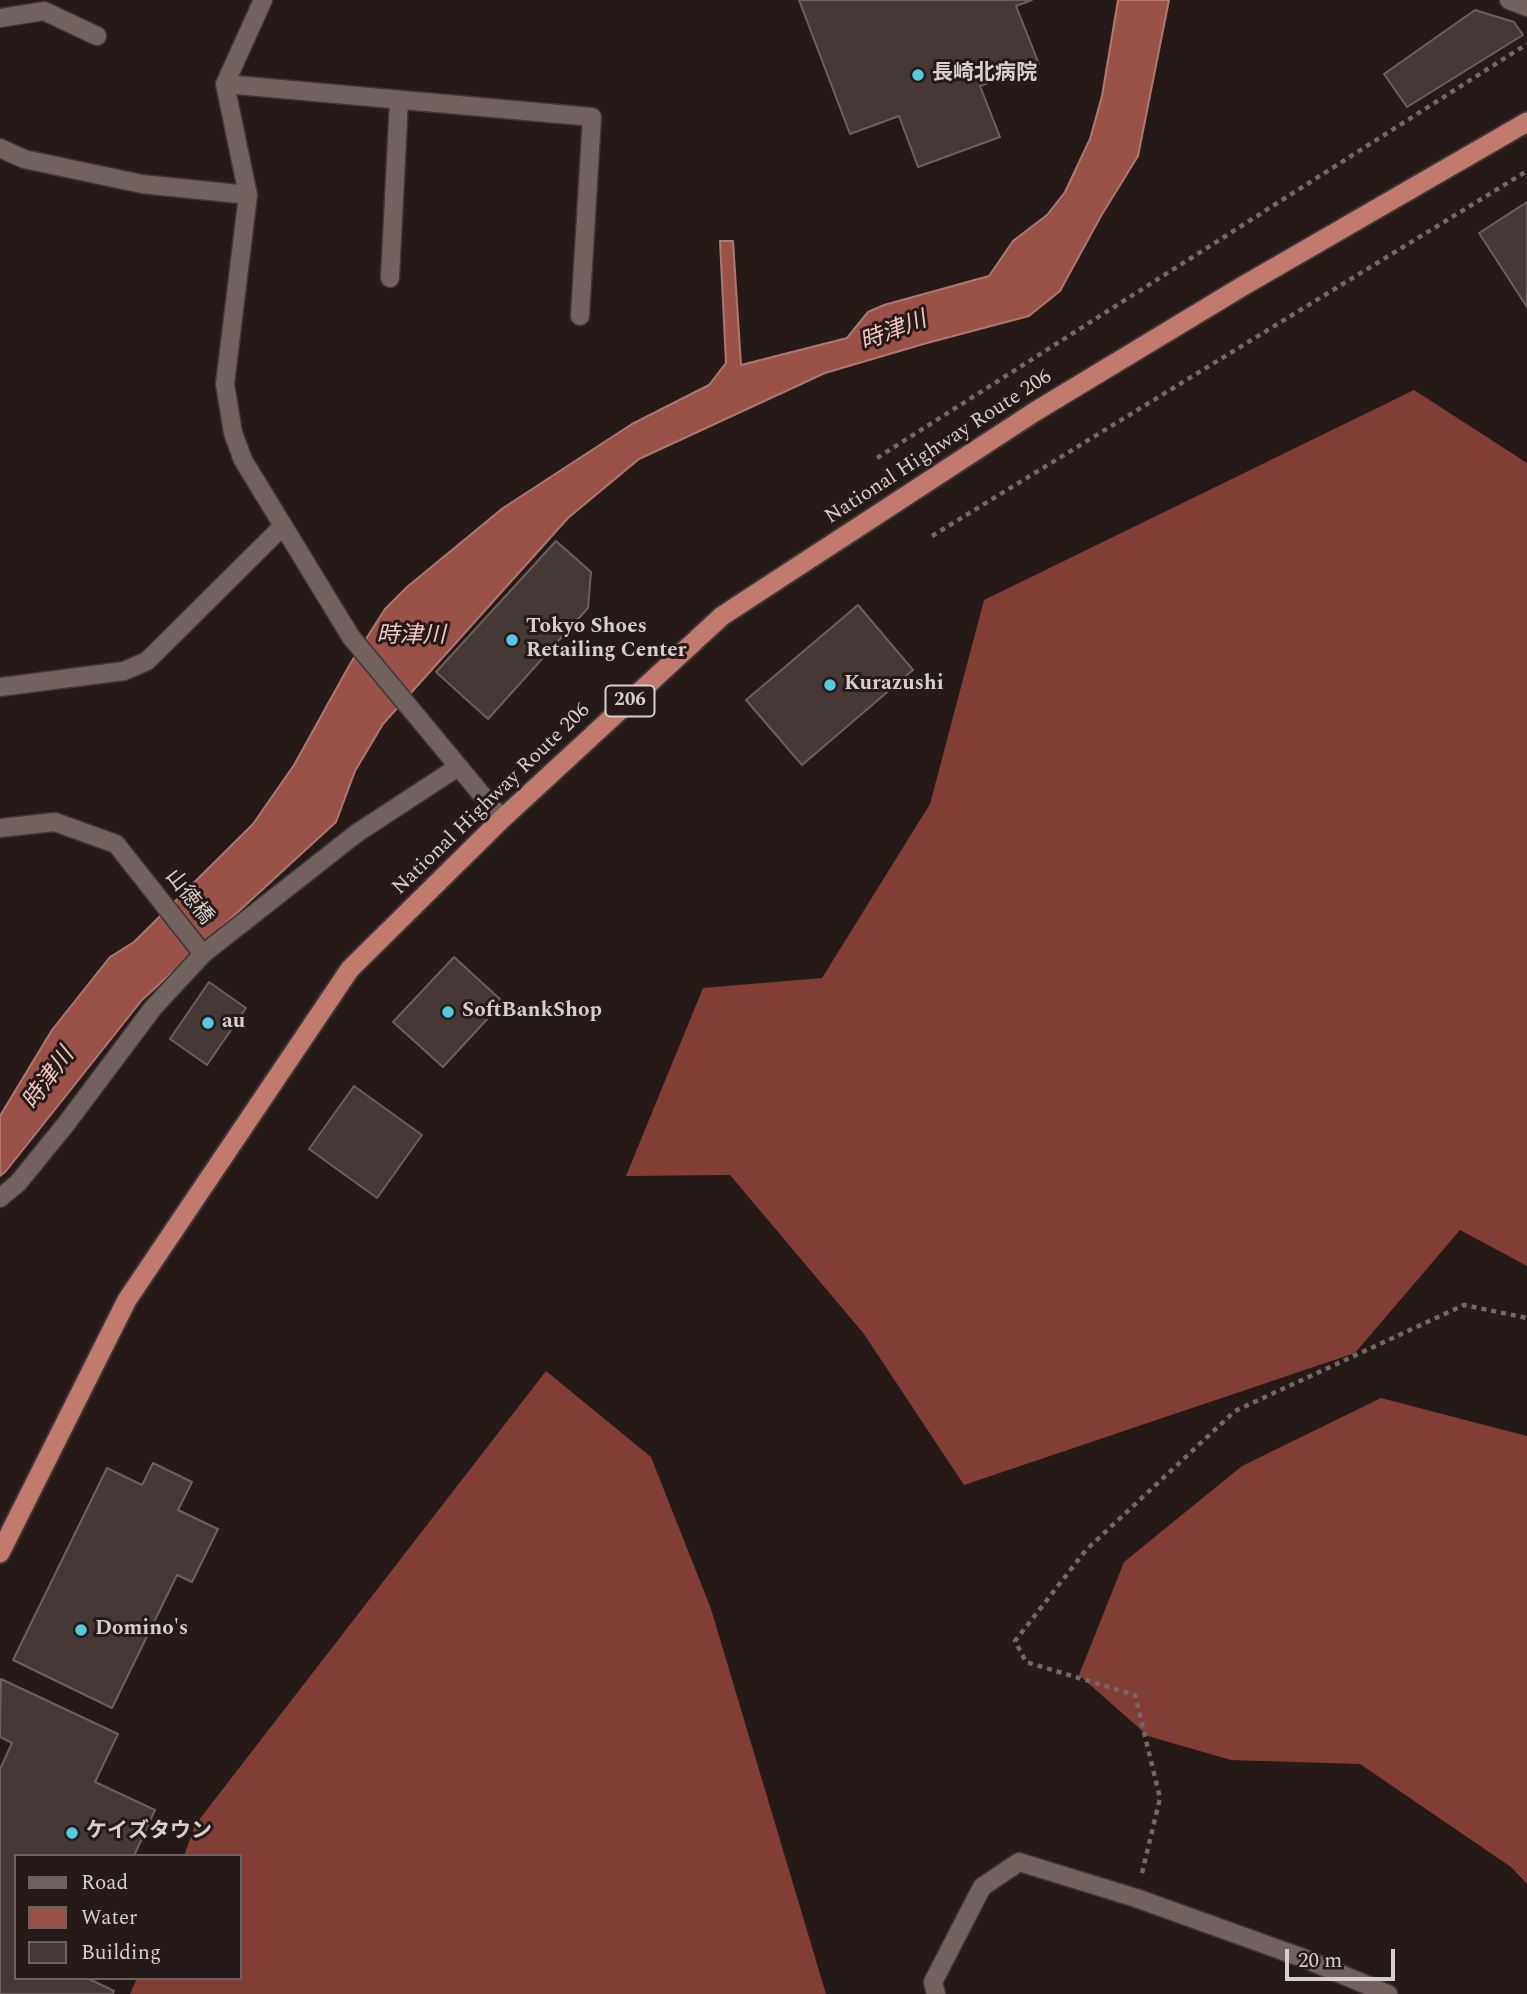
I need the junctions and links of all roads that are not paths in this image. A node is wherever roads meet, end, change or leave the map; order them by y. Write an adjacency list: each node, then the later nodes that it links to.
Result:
1 (264, 0): 6 (street)
2 (1509, 0): 3 (street)
3 (1527, 7)
4 (0, 18): 5 (street)
5 (97, 36)
6 (225, 84): 7 (street); 10 (street)
7 (398, 100): 11 (street); 12 (street)
8 (1527, 122): 16 (highway, National Highway Route 206 / 206)
9 (0, 148): 10 (street)
10 (248, 195): 13 (street)
11 (390, 278)
12 (580, 316)
13 (282, 527): 14 (street); 15 (street)
14 (0, 687)
15 (458, 767): 16 (street); 18 (street)
16 (502, 819): 20 (highway, National Highway Route 206 / 206)
17 (0, 828): 18 (street, 山徳橋)
18 (203, 954): 19 (street)
19 (0, 1198)
20 (0, 1553)
21 (936, 1994): 22 (street)
22 (1388, 1994)

